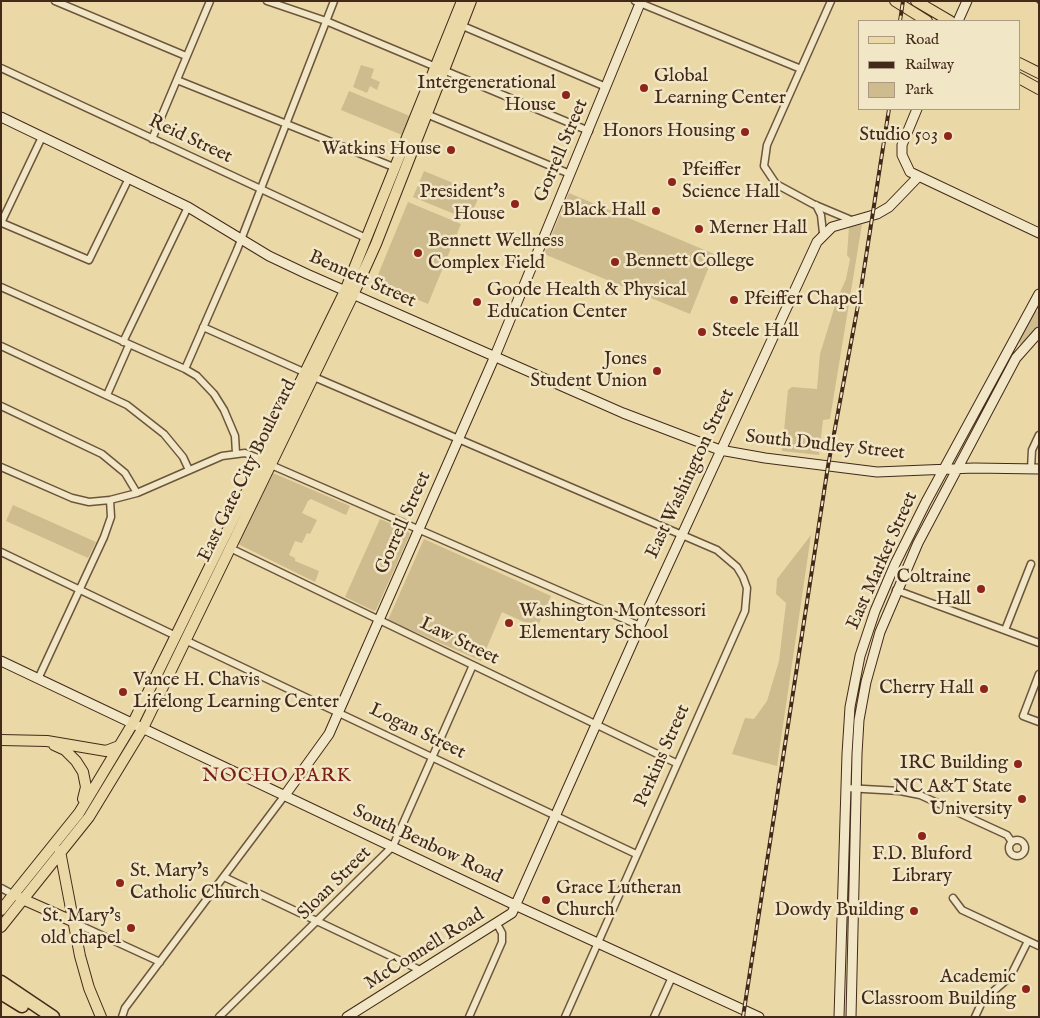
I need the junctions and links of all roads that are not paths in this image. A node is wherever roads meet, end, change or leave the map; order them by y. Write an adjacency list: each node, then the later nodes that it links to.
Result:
1 (55, 1): 17 (street)
2 (210, 1): 17 (street)
3 (267, 1): 15 (street)
4 (334, 1): 15 (street)
5 (462, 1): 16 (main road, East Gate City Boulevard)
6 (471, 1): 16 (main road, East Gate City Boulevard)
7 (831, 1): 21 (street)
8 (895, 1): 12 (main road)
9 (916, 1): 13 (main road)
10 (967, 1): 14 (street)
11 (638, 2): 21 (street); 25 (street, Gorrell Street)
12 (925, 20)
13 (948, 20)
14 (958, 20)
15 (326, 21): 20 (street); 30 (street)
16 (458, 24): 20 (main road, East Gate City Boulevard); 25 (street)
17 (186, 56): 24 (street)
18 (1020, 64): 22 (main road)
19 (1, 68): 33 (street, Reid Street)
20 (441, 68): 28 (main road, East Gate City Boulevard); 31 (street)
21 (800, 69): 39 (street)
22 (1039, 73)
23 (1020, 79): 26 (main road)
24 (177, 80): 30 (street); 33 (street)
25 (606, 87): 31 (street, Gorrell Street)
26 (1039, 89)
27 (918, 110): 36 (street)
28 (423, 113): 34 (main road, East Gate City Boulevard); 35 (street); 48 (main road, East Gate City Boulevard)
29 (1, 117): 32 (street, Bennett Street)
30 (285, 124): 34 (street); 38 (street)
31 (589, 131): 35 (street, Gorrell Street)
32 (42, 137): 37 (street, Bennett Street); 42 (street)
33 (152, 139): 38 (street, Reid Street)
34 (396, 168): 46 (main road, East Gate City Boulevard)
35 (570, 174): 55 (street, Gorrell Street)
36 (918, 177): 41 (street); 44 (street)
37 (128, 178): 40 (street, Bennett Street); 42 (street)
38 (259, 190): 45 (street); 46 (street, Reid Street)
39 (816, 206): 41 (street); 43 (street)
40 (188, 207): 45 (street, Bennett Street); 53 (street)
41 (851, 220): 43 (street)
42 (1, 223)
43 (823, 233): 63 (street, East Washington Street)
44 (1039, 233)
45 (240, 238): 48 (street, Bennett Street); 50 (street)
46 (366, 238): 48 (main road, East Gate City Boulevard)
47 (1, 287): 53 (street)
48 (349, 293): 55 (street, Bennett Street); 58 (main road, East Gate City Boulevard)
49 (1038, 300): 52 (street, East Market Street)
50 (203, 327): 57 (street); 58 (street, Perkins Street)
51 (1039, 332): 56 (street, East Market Street)
52 (1014, 341): 56 (street); 70 (street, East Market Street)
53 (126, 343): 57 (street); 59 (street)
54 (1, 346): 59 (street)
55 (495, 356): 62 (street, Gorrell Street); 63 (street, Bennett Street)
56 (1016, 358): 67 (street, East Market Street)
57 (185, 369): 64 (street)
58 (310, 375): 62 (street, Perkins Street); 65 (main road, East Gate City Boulevard)
59 (107, 395): 69 (street)
60 (1, 406): 71 (street)
61 (1039, 434): 68 (street)
62 (459, 438): 73 (street, Gorrell Street); 74 (street, Perkins Street)
63 (720, 450): 70 (street, South Dudley Street); 74 (street, East Washington Street)
64 (236, 453): 65 (street); 69 (street)
65 (267, 462): 73 (street); 75 (main road, East Gate City Boulevard); 83 (main road, East Gate City Boulevard)
66 (1, 467): 72 (street)
67 (958, 469): 68 (street, South Dudley Street); 70 (street, South Dudley Street); 79 (street, East Market Street)
68 (1035, 469)
69 (189, 470): 71 (street)
70 (943, 470): 98 (street, East Market Street)
71 (137, 492): 72 (street)
72 (110, 500): 78 (street)
73 (420, 528): 80 (street, Gorrell Street); 81 (street)
74 (681, 535): 81 (street, East Washington Street); 97 (street, Perkins Street)
75 (230, 548): 80 (street, Law Street); 83 (main road, East Gate City Boulevard)
76 (1, 552): 78 (street, Logan Street)
77 (1031, 564): 82 (street)
78 (80, 589): 83 (street, Logan Street); 88 (street)
79 (896, 590): 82 (street); 99 (street, East Market Street)
80 (380, 620): 86 (street, Law Street); 89 (street, Gorrell Street)
81 (640, 626): 92 (street, East Washington Street)
82 (1005, 630): 84 (street)
83 (180, 638): 89 (street, Logan Street); 91 (main road, East Gate City Boulevard)
84 (1039, 643)
85 (1, 661): 88 (street, South Benbow Road)
86 (473, 665): 92 (street, Law Street); 96 (street, Sloan Street)
87 (1039, 674): 90 (street)
88 (38, 678): 91 (street, South Benbow Road)
89 (339, 711): 96 (street, Logan Street); 100 (street, Gorrell Street)
90 (1039, 722)
91 (138, 725): 95 (main road, East Gate City Boulevard); 100 (street, South Benbow Road); 107 (main road, East Gate City Boulevard)
92 (596, 726): 97 (street, Law Street); 102 (street, East Washington Street)
93 (1, 740): 94 (main road)
94 (47, 741): 95 (main road); 101 (main road)
95 (119, 746): 101 (main road, East Gate City Boulevard)
96 (433, 756): 102 (street, Logan Street); 105 (street, Sloan Street)
97 (676, 763): 106 (street, Perkins Street)
98 (846, 788): 99 (street); 109 (street, East Market Street)
99 (856, 789): 104 (street); 118 (street, East Market Street)
100 (285, 795): 105 (street, South Benbow Road); 108 (street, Gorrell Street)
101 (79, 813): 103 (main road, East Gate City Boulevard)
102 (557, 816): 106 (street, Logan Street); 114 (street, East Washington Street)
103 (58, 841): 107 (main road); 111 (main road, East Gate City Boulevard)
104 (1012, 842)
105 (393, 846): 114 (street, South Benbow Road); 117 (street, Sloan Street)
106 (636, 854): 122 (street, Perkins Street)
107 (60, 855): 113 (main road, East Gate City Boulevard); 116 (main road)
108 (224, 877): 117 (street); 124 (street, Gorrell Street)
109 (842, 878): 118 (street); 139 (street, East Market Street)
110 (1, 888): 111 (street)
111 (14, 895): 113 (main road); 115 (main road, East Gate City Boulevard)
112 (953, 898): 121 (street)
113 (24, 900): 116 (main road); 120 (main road, East Gate City Boulevard)
114 (517, 906): 119 (street, McConnell Road); 122 (street, South Benbow Road)
115 (1, 910)
116 (72, 921): 124 (street); 132 (main road)
117 (319, 921): 125 (street); 133 (street, Sloan Street)
118 (853, 923): 140 (street, East Market Street)
119 (497, 924): 125 (street, McConnell Road); 135 (street)
120 (1, 927)
121 (1028, 941): 123 (street); 141 (street)
122 (597, 943): 126 (street, South Benbow Road); 136 (street, Perkins Street)
123 (1039, 946)
124 (160, 962): 129 (street, Gorrell Street)
125 (420, 970): 134 (street, McConnell Road)
126 (672, 977): 137 (street); 138 (street, South Benbow Road)
127 (1, 982): 131 (highway)
128 (1, 993): 130 (highway)
129 (122, 1016)
130 (38, 1017)
131 (53, 1017)
132 (100, 1017)
133 (219, 1017)
134 (347, 1017)
135 (469, 1017)
136 (565, 1017)
137 (654, 1017)
138 (759, 1017)
139 (839, 1017)
140 (851, 1017)
141 (975, 1017)

